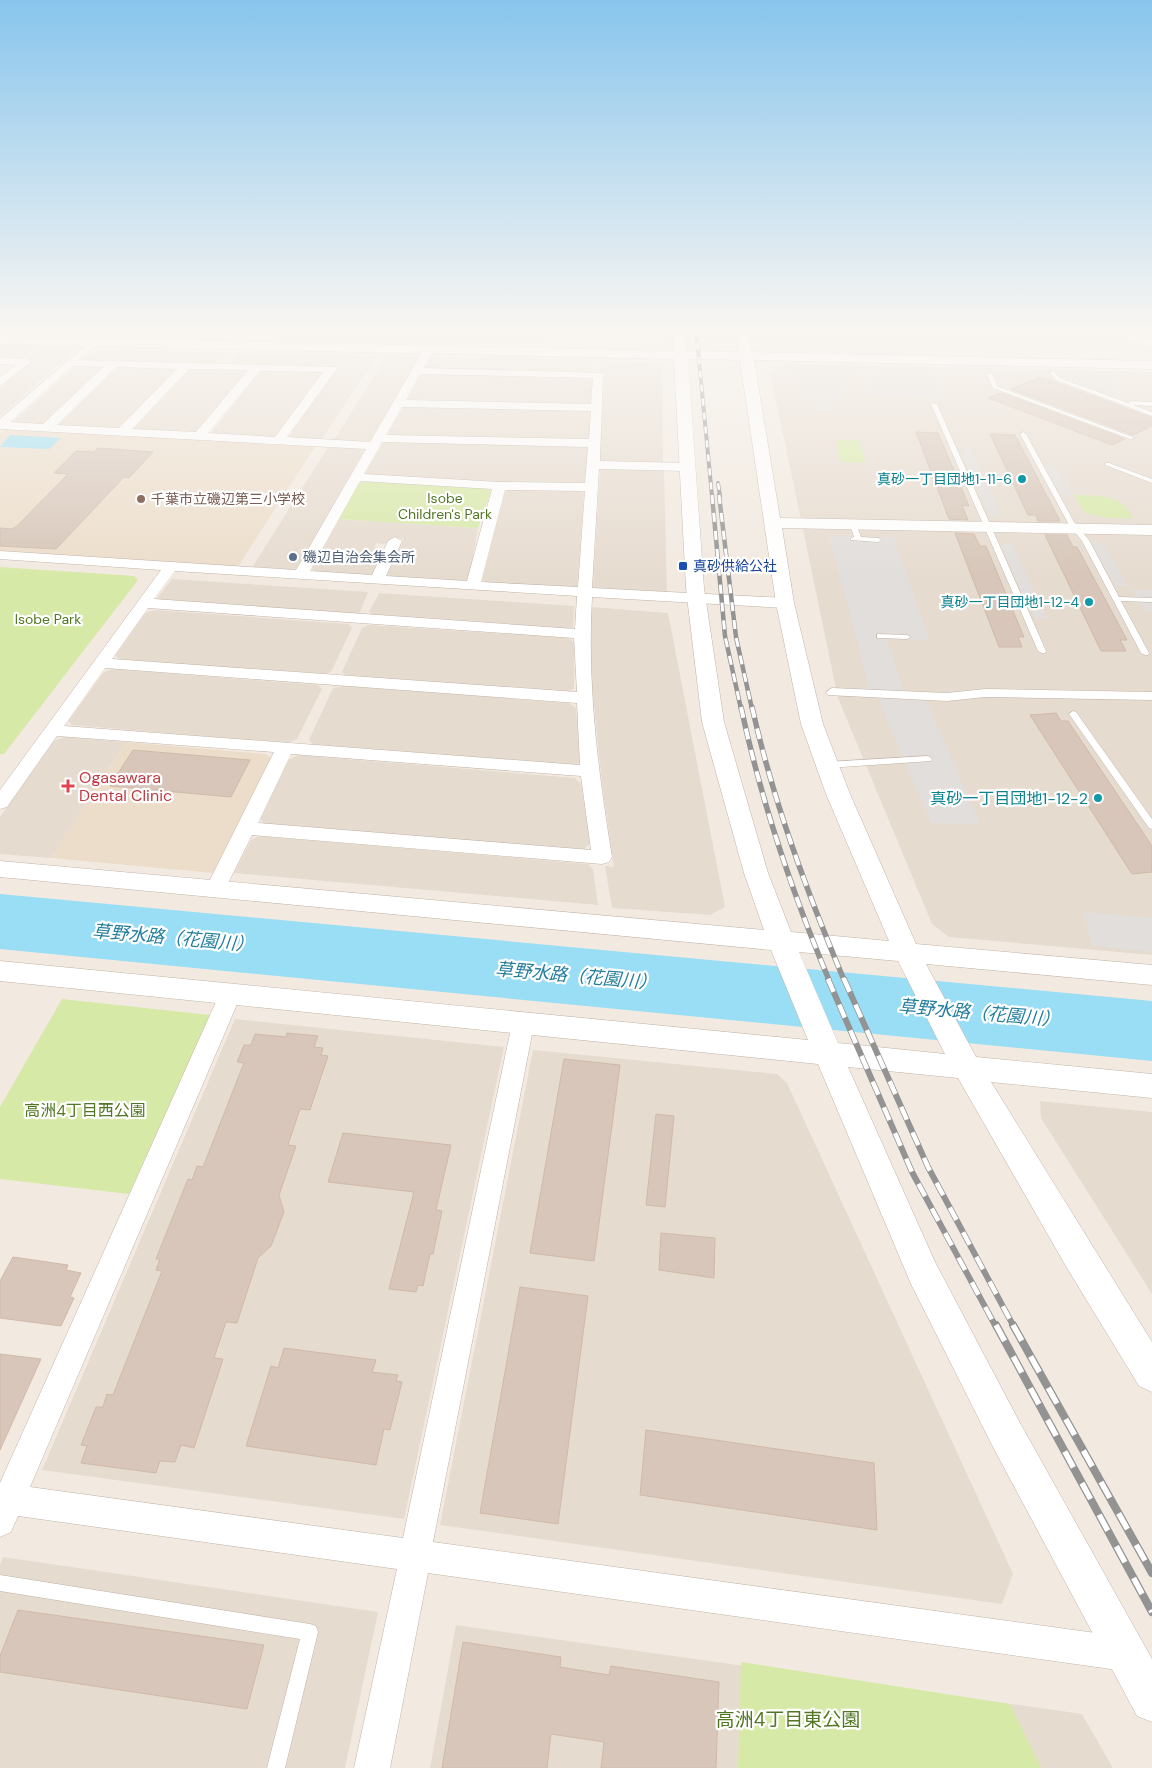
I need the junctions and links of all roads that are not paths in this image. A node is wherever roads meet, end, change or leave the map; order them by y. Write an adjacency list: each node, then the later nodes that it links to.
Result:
1 (15, 412): 12 (street)
2 (64, 412): 13 (street)
3 (142, 412): 14 (street)
4 (220, 412): 16 (street)
5 (300, 412): 18 (street)
6 (393, 412): 19 (street)
7 (597, 412): 20 (street)
8 (684, 412): 23 (street)
9 (756, 412): 28 (street)
10 (937, 412): 29 (lane)
11 (1061, 412): 17 (lane)
12 (0, 425): 13 (street)
13 (47, 428): 14 (street)
14 (122, 432): 16 (street)
15 (1023, 434): 30 (lane)
16 (199, 436): 18 (street)
17 (1132, 438)
18 (278, 441): 19 (street)
19 (376, 442): 20 (street); 24 (street)
20 (594, 443): 22 (street)
21 (1107, 464): 25 (lane)
22 (592, 465): 23 (street); 27 (street)
23 (687, 467): 42 (street)
24 (356, 477): 26 (street); 37 (street)
25 (1152, 481)
26 (499, 486): 27 (street); 39 (street)
27 (590, 487): 40 (street)
28 (774, 522): 32 (street); 45 (street)
29 (988, 527): 30 (street); 32 (street); 49 (lane)
30 (1077, 529): 31 (street); 41 (lane)
31 (1152, 530)
32 (855, 534): 33 (lane)
33 (878, 540)
34 (395, 541): 38 (street)
35 (0, 555): 36 (street)
36 (170, 566): 37 (street); 44 (street)
37 (300, 575): 38 (street)
38 (377, 580): 39 (street)
39 (473, 586): 40 (street)
40 (583, 593): 42 (street); 46 (street)
41 (1116, 599): 43 (lane); 50 (lane)
42 (697, 600): 45 (street); 66 (street)
43 (1152, 600)
44 (144, 603): 46 (street); 51 (street)
45 (785, 603): 59 (street)
46 (582, 634): 54 (street)
47 (880, 636): 48 (lane)
48 (906, 637)
49 (1042, 651)
50 (1145, 653)
51 (100, 663): 54 (street); 56 (street)
52 (832, 692): 53 (street)
53 (1152, 696)
54 (584, 698): 60 (street)
55 (1073, 714): 62 (lane)
56 (51, 730): 57 (street); 61 (street)
57 (285, 748): 60 (street); 63 (street)
58 (928, 759): 59 (lane)
59 (827, 765): 67 (street)
60 (589, 770): 63 (street)
61 (0, 803)
62 (1152, 826)
63 (245, 828): 65 (street)
64 (0, 868): 65 (street)
65 (215, 890): 66 (street)
66 (781, 941): 67 (street); 72 (street)
67 (907, 953): 69 (street); 73 (street)
68 (0, 971): 70 (street)
69 (1152, 975)
70 (230, 995): 71 (street); 76 (street)
71 (523, 1024): 72 (street); 77 (street)
72 (828, 1054): 73 (street); 79 (street)
73 (967, 1068): 74 (street); 75 (street)
74 (1152, 1086)
75 (1152, 1374)
76 (3, 1506): 77 (street)
77 (415, 1555): 79 (street); 82 (street)
78 (0, 1584): 81 (lane)
79 (1125, 1654): 80 (street)
80 (1152, 1701)
81 (276, 1768)
82 (372, 1768)

